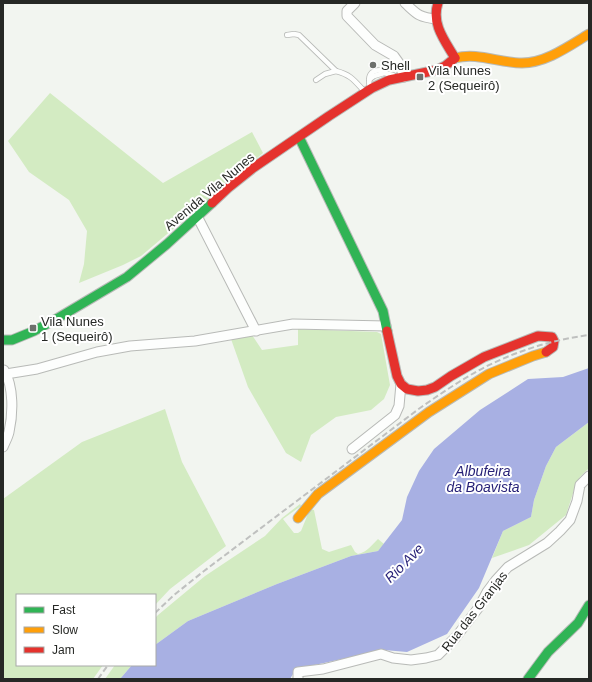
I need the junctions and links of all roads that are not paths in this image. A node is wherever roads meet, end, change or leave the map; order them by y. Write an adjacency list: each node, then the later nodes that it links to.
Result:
1 (355, 3): 9 (street)
2 (405, 3): 4 (street)
3 (438, 3): 4 (street)
4 (436, 19): 7 (street)
5 (589, 34): 7 (street)
6 (287, 35): 8 (lane)
7 (455, 58): 9 (street, Avenida Vila Nunes)
8 (336, 71): 10 (lane); 11 (lane)
9 (401, 78): 11 (street, Avenida Vila Nunes); 11 (lane)
10 (316, 80)
11 (368, 88): 12 (street, Avenida Vila Nunes)
12 (299, 137): 13 (street, Avenida Vila Nunes); 14 (street)
13 (197, 216): 15 (street); 16 (street, Avenida Vila Nunes)
14 (386, 326): 15 (street); 18 (street)
15 (256, 330): 17 (street)
16 (3, 340)
17 (5, 371): 19 (street)
18 (401, 384): 20 (street); 22 (street)
19 (3, 447)
20 (352, 450)
21 (589, 476): 24 (street, Rua das Granjas)
22 (298, 518)
23 (589, 605): 25 (street)
24 (298, 679)
25 (528, 679)

